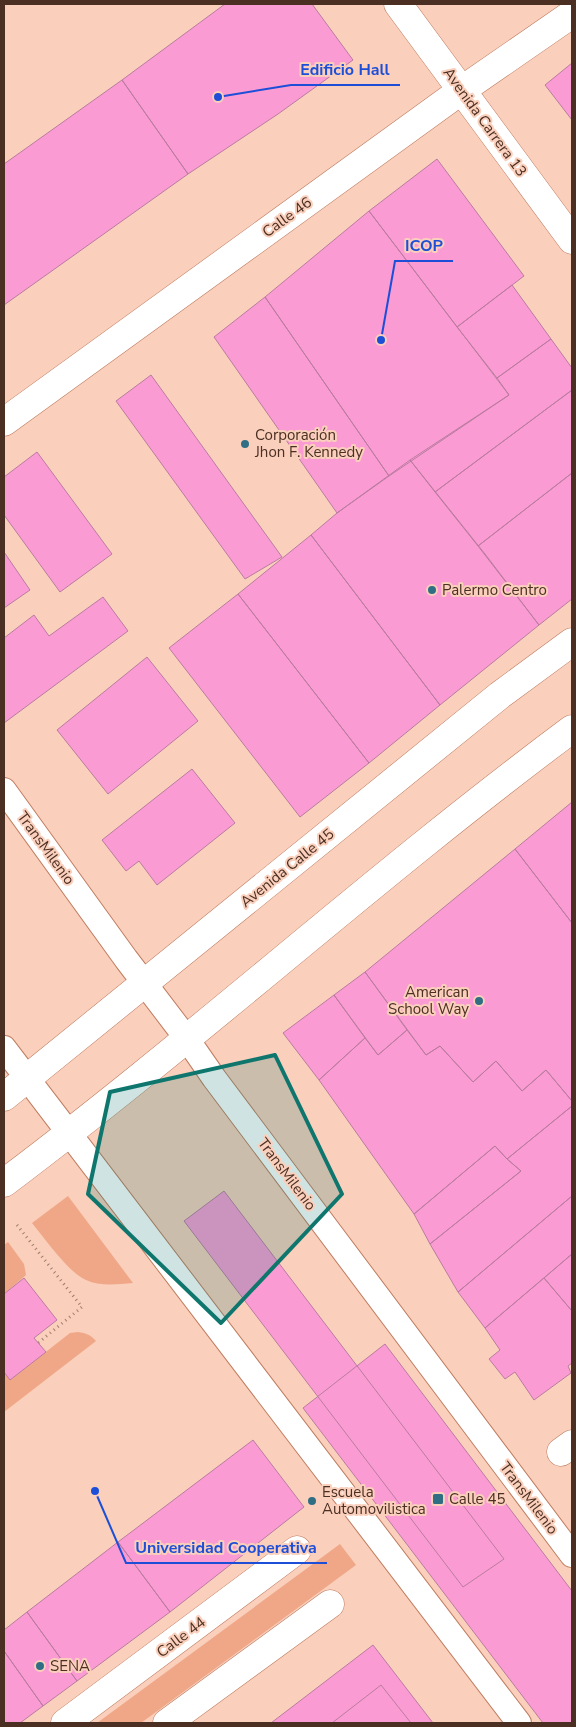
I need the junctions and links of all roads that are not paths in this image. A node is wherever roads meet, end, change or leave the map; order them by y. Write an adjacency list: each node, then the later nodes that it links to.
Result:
1 (398, 4): 3 (main road, Avenida Carrera 13)
2 (572, 14): 3 (main road, Calle 46)
3 (462, 90): 4 (main road, Avenida Carrera 13); 5 (main road, Calle 46)
4 (572, 240)
5 (4, 422)
6 (572, 642): 9 (main road, Avenida Calle 45)
7 (572, 729): 10 (main road)
8 (4, 790): 9 (lane, TransMilenio)
9 (145, 983): 10 (lane, TransMilenio); 12 (main road, Avenida Calle 45)
10 (187, 1039): 14 (main road); 17 (lane, TransMilenio)
11 (4, 1048): 12 (lane)
12 (28, 1078): 13 (main road, Avenida Calle 45); 14 (lane)
13 (4, 1097)
14 (69, 1133): 15 (main road); 21 (lane)
15 (4, 1183)
16 (297, 1550): 19 (main road, Calle 44)
17 (572, 1555)
18 (330, 1604): 20 (main road)
19 (66, 1723)
20 (167, 1723)
21 (519, 1723)

